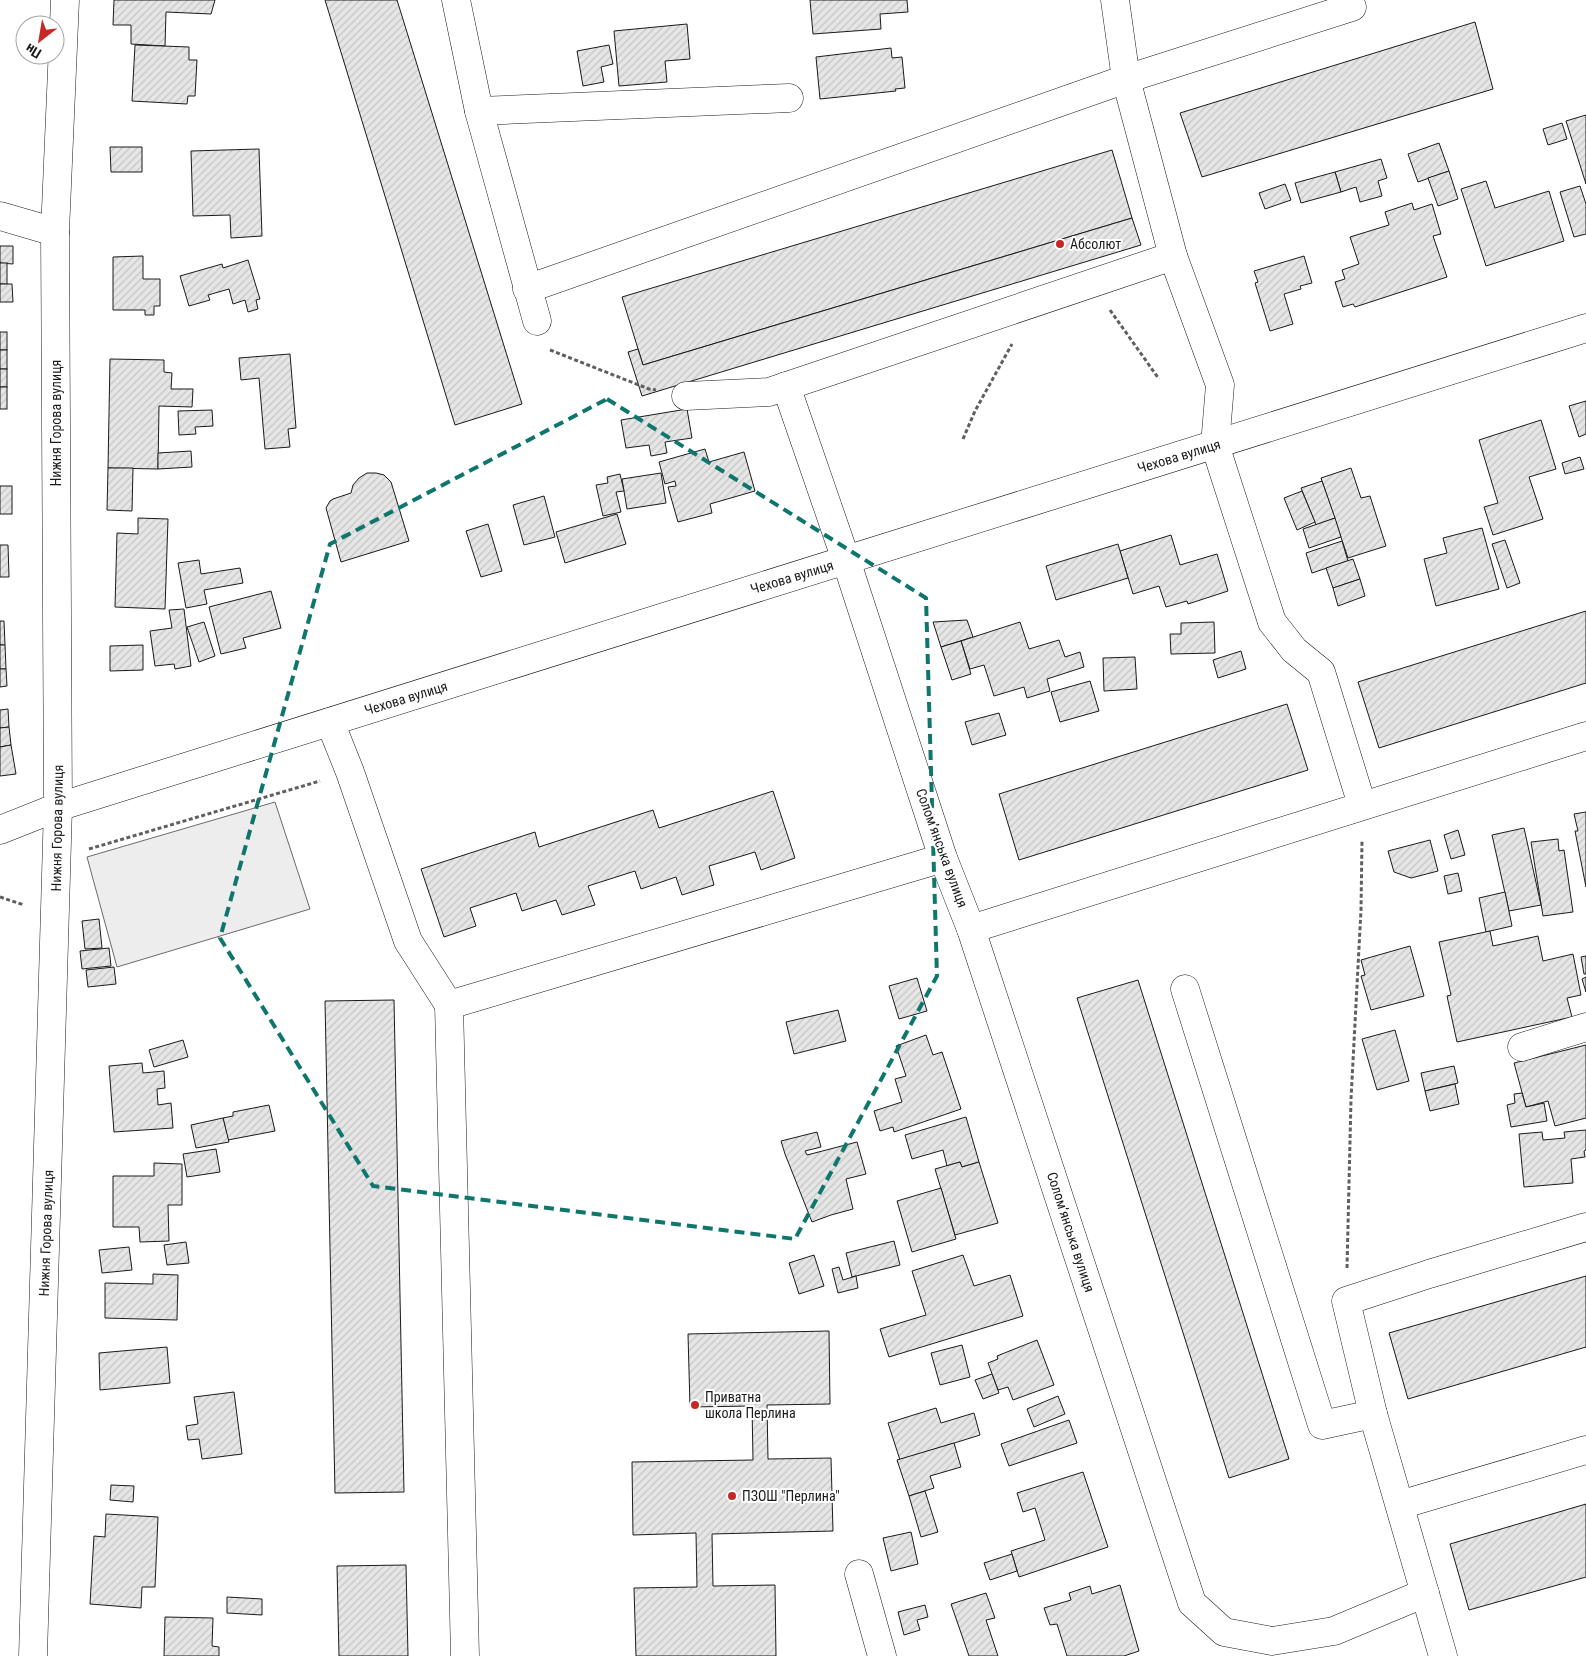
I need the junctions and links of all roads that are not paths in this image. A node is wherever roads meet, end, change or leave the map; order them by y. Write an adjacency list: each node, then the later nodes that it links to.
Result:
1 (65, 0): 9 (street, Нижня Горова вулиця)
2 (456, 0): 7 (street)
3 (1114, 0): 5 (street)
4 (1349, 0): 5 (street)
5 (1126, 79): 10 (street); 11 (street)
6 (789, 98): 7 (street)
7 (479, 111): 11 (street)
8 (0, 216): 9 (street)
9 (55, 232): 21 (street, Нижня Горова вулиця)
10 (1173, 256): 14 (street); 16 (street)
11 (527, 289): 12 (street)
12 (537, 321)
13 (1586, 328): 16 (street, Чехова вулиця)
14 (786, 386): 15 (street); 17 (street, Соломʼянська вулиця)
15 (686, 396)
16 (1215, 445): 17 (street, Чехова вулиця); 20 (street)
17 (846, 560): 18 (street, Чехова вулиця); 23 (street, Соломʼянська вулиця)
18 (330, 722): 21 (street, Чехова вулиця); 26 (street)
19 (1586, 736): 20 (street)
20 (1362, 805): 24 (street)
21 (58, 807): 22 (street, Чехова вулиця); 35 (street, Нижня Горова вулиця)
22 (0, 830)
23 (943, 858): 24 (street, Соломʼянська вулиця); 26 (street)
24 (971, 929): 34 (street, Соломʼянська вулиця)
25 (1184, 989): 30 (street)
26 (449, 1005): 36 (street)
27 (1586, 1027): 28 (street)
28 (1522, 1047)
29 (1586, 1227): 30 (street)
30 (1373, 1414): 32 (street)
31 (1586, 1450): 32 (street)
32 (1400, 1505): 34 (street)
33 (858, 1574): 37 (street)
34 (1425, 1594): 38 (street)
35 (33, 1656)
36 (465, 1656)
37 (882, 1656)
38 (1443, 1656)

